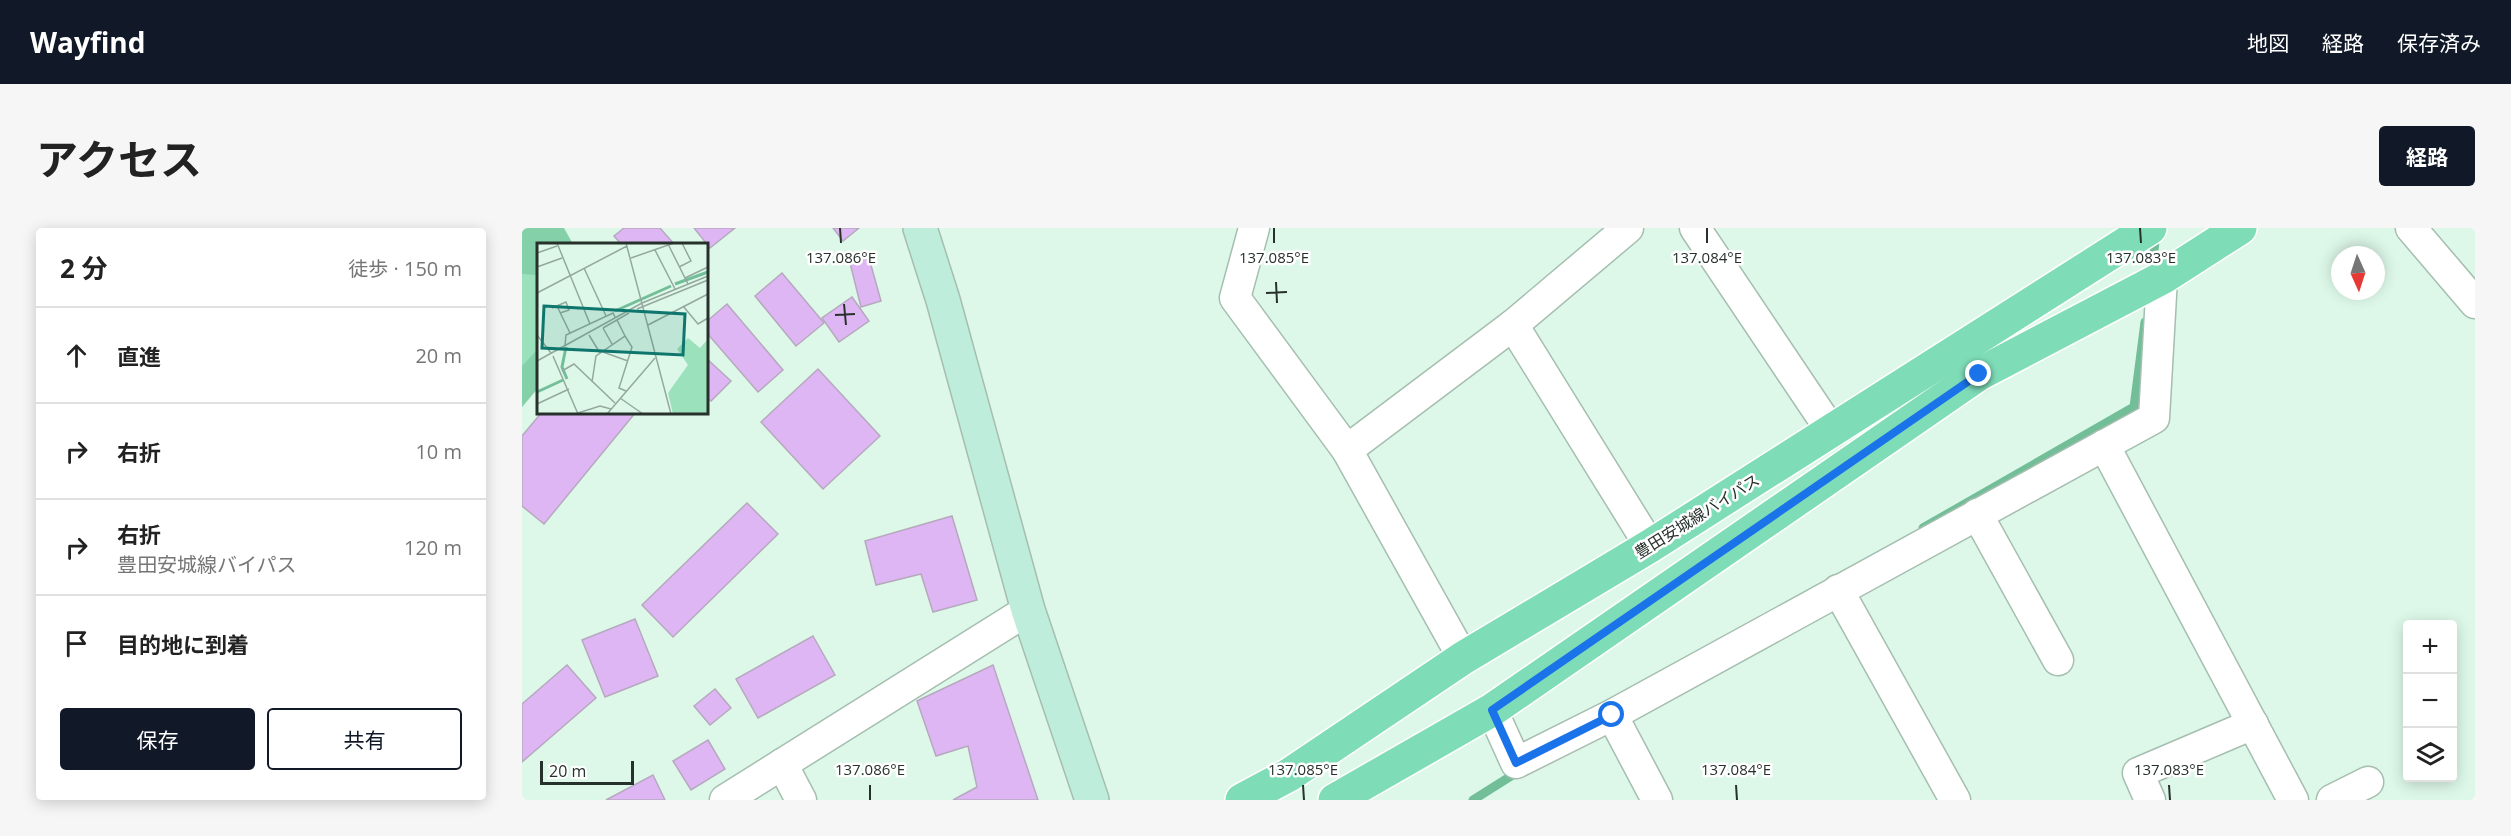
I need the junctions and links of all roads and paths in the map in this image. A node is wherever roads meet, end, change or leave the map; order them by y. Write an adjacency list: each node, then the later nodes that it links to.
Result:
1 (920, 228): 17 (street)
2 (1254, 228): 13 (street)
3 (1628, 228): 10 (street)
4 (1695, 228): 11 (street)
5 (2150, 228): 11 (main road, 豊田安城線バイパス)
6 (2240, 228): 8 (main road)
7 (2411, 228): 9 (street)
8 (2162, 279): 12 (street); 20 (main road)
9 (2475, 303)
10 (1513, 325): 13 (street); 15 (street)
11 (1832, 432): 15 (main road, 豊田安城線バイパス)
12 (2104, 445): 14 (street); 22 (street)
13 (1347, 450): 18 (street)
14 (1977, 514): 16 (street); 19 (street)
15 (1650, 546): 18 (main road, 豊田安城線バイパス)
16 (1838, 590): 21 (street); 31 (street)
17 (1028, 610): 23 (street); 27 (street)
18 (1463, 658): 28 (main road, 豊田安城線バイパス)
19 (2058, 660)
20 (1492, 710): 21 (street); 29 (main road)
21 (1612, 715): 30 (street)
22 (2253, 724): 32 (street); 33 (street)
23 (782, 764): 25 (street); 26 (street)
24 (2368, 782): 34 (street)
25 (725, 800)
26 (801, 800)
27 (1092, 800)
28 (1242, 800)
29 (1335, 800)
30 (1657, 800)
31 (1955, 800)
32 (2150, 800)
33 (2293, 800)
34 (2332, 800)

